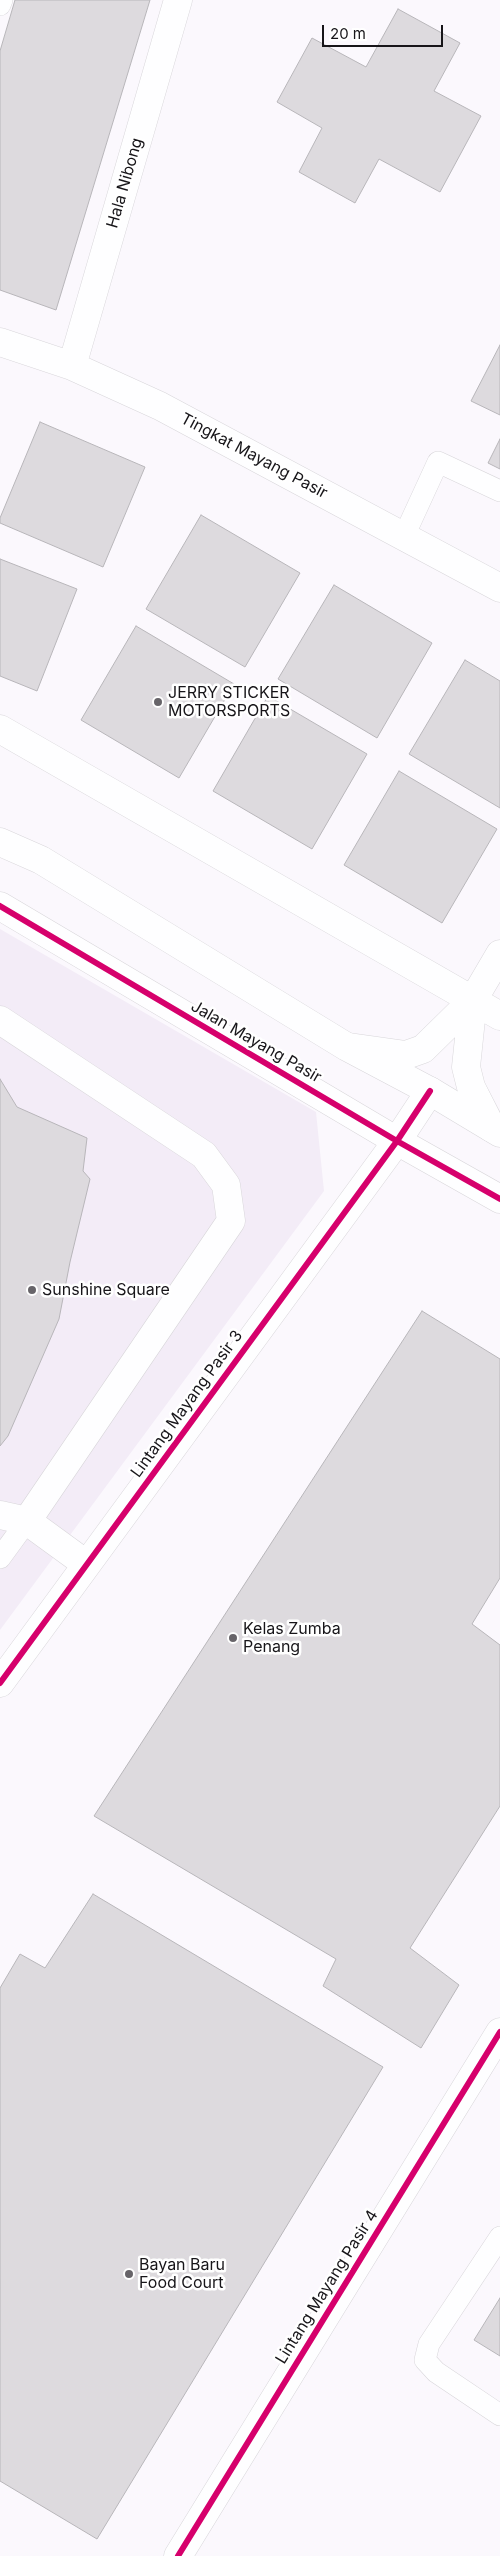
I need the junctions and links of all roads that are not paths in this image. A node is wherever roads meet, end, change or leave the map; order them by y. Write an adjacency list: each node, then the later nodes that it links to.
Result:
1 (2, 0): 3 (lane)
2 (178, 0): 5 (street, Hala Nibong)
3 (0, 5)
4 (0, 342): 5 (street, Tingkat Mayang Pasir)
5 (72, 366): 7 (street, Tingkat Mayang Pasir)
6 (500, 491): 7 (lane)
7 (404, 536): 8 (street, Tingkat Mayang Pasir)
8 (500, 588)
9 (0, 729): 13 (street)
10 (0, 842): 16 (street)
11 (0, 906): 19 (street, Jalan Mayang Pasir)
12 (500, 954): 13 (street)
13 (473, 1000): 14 (street); 16 (street); 18 (street)
14 (500, 1016)
15 (0, 1020): 22 (street)
16 (348, 1047): 17 (street)
17 (430, 1091): 18 (street); 19 (street, Lintang Mayang Pasir 3)
18 (496, 1130)
19 (397, 1141): 20 (street, Jalan Mayang Pasir); 24 (street, Lintang Mayang Pasir 3)
20 (500, 1199)
21 (0, 1515): 22 (street)
22 (28, 1521): 23 (lane); 24 (street)
23 (0, 1558)
24 (86, 1564): 25 (street, Lintang Mayang Pasir 3)
25 (0, 1684)
26 (500, 2032): 29 (street, Lintang Mayang Pasir 4)
27 (500, 2237): 28 (lane)
28 (500, 2415)
29 (178, 2556)

